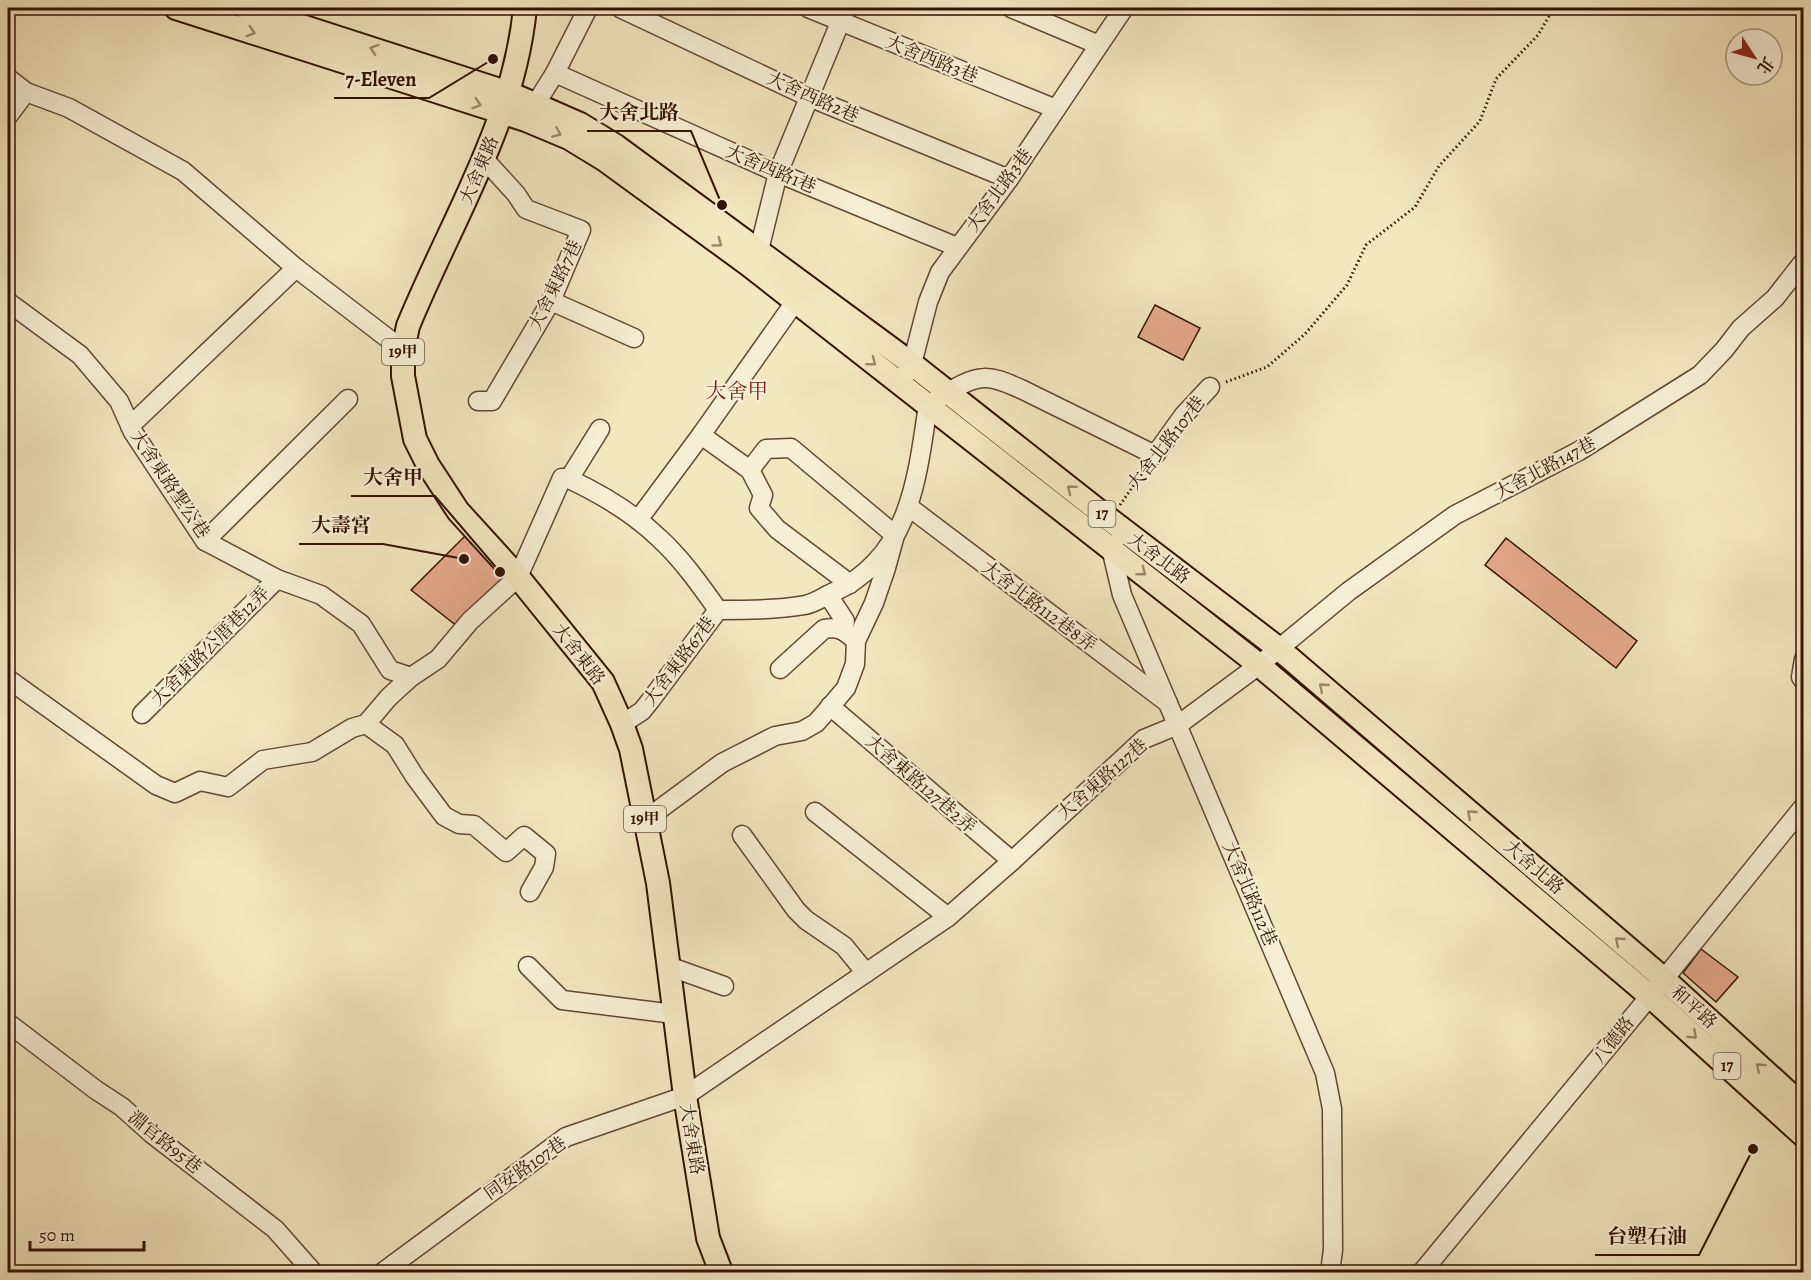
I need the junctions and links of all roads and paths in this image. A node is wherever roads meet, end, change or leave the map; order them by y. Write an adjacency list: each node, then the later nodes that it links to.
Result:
1 (176, 8): 16 (main road, 17, one-way to 16)
2 (246, 8): 16 (main road, 17, one-way to 2)
3 (525, 8): 16 (main road, 19甲)
4 (588, 8): 12 (street)
5 (620, 8): 15 (street, 大舍西路2巷)
6 (808, 8): 10 (street, 大舍西路3巷)
7 (1011, 8): 11 (street)
8 (1124, 8): 11 (street, 大舍北路3巷)
9 (1554, 8): 34 (path, 大舍北路107巷)
10 (843, 15): 15 (street); 17 (street, 大舍西路3巷)
11 (1099, 45): 17 (street, 大舍北路3巷)
12 (555, 73): 18 (street); 21 (street, 大舍西路1巷)
13 (8, 78): 14 (street)
14 (26, 92): 19 (street); 26 (street)
15 (809, 97): 21 (street); 22 (street, 大舍西路2巷)
16 (506, 102): 18 (main road, 大舍北路 / 17); 20 (main road, 大舍東路 / 19甲)
17 (1056, 109): 22 (street, 大舍北路3巷)
18 (531, 112): 24 (main road, 大舍北路 / 17)
19 (8, 116)
20 (485, 160): 28 (street, 大舍東路7巷); 31 (main road, 大舍東路 / 19甲)
21 (778, 173): 23 (street, 大舍西路1巷); 24 (street)
22 (1009, 179): 23 (street, 大舍北路3巷)
23 (957, 247): 32 (street, 大舍北路3巷)
24 (754, 258): 27 (main road, 大舍北路 / 17)
25 (1803, 261): 56 (street, 大舍北路147巷)
26 (296, 268): 31 (street); 39 (street)
27 (801, 294): 32 (main road, 大舍北路 / 17); 33 (main road, 大舍北路 / 17, one-way to 33); 41 (street)
28 (551, 301): 30 (street); 37 (street, 大舍東路7巷)
29 (8, 302): 39 (street, 大舍東路聖公巷)
30 (634, 338)
31 (403, 350): 50 (main road, 大舍東路 / 19甲)
32 (912, 364): 33 (street, 大舍北路3巷); 35 (main road, 大舍北路 / 17)
33 (900, 383): 38 (main road, 大舍北路 / 17)
34 (1210, 387): 42 (street, 大舍北路107巷)
35 (948, 393): 38 (street); 42 (street); 47 (main road, 大舍北路 / 17, one-way to 35)
36 (348, 399): 49 (street)
37 (478, 401)
38 (928, 405): 45 (street); 47 (main road, 大舍北路 / 17)
39 (130, 426): 49 (street, 大舍東路聖公巷)
40 (600, 429): 44 (street)
41 (700, 435): 43 (street); 46 (street)
42 (1155, 455): 47 (path, 大舍北路107巷)
43 (750, 470): 48 (street); 52 (street)
44 (569, 479): 46 (street, 大舍東路67巷); 50 (street)
45 (909, 507): 48 (street); 62 (street, 大舍北路112巷8弄)
46 (638, 520): 54 (street, 大舍東路67巷)
47 (1116, 533): 56 (main road, 大舍北路 / 17); 62 (street, 大舍北路112巷)
48 (895, 535): 52 (street); 55 (street)
49 (205, 541): 51 (street, 大舍東路聖公巷)
50 (518, 577): 59 (street); 66 (main road, 大舍東路 / 19甲)
51 (277, 579): 59 (street, 大舍東路聖公巷); 64 (street, 大舍東路公厝巷12弄)
52 (850, 584): 53 (street)
53 (828, 595): 54 (street); 55 (street)
54 (718, 610): 66 (street, 大舍東路67巷)
55 (850, 635): 58 (street); 63 (street)
56 (1269, 657): 67 (street, 大舍東路127巷); 79 (main road, 大舍北路 / 17)
57 (1803, 659): 61 (street)
58 (780, 669)
59 (411, 677): 65 (street)
60 (8, 679): 65 (street)
61 (1803, 681)
62 (1169, 705): 67 (street, 大舍北路112巷)
63 (830, 706): 70 (street); 72 (street, 大舍東路127巷2弄)
64 (142, 714)
65 (366, 724): 73 (street)
66 (622, 724): 70 (main road, 大舍東路 / 19甲)
67 (1178, 725): 72 (street, 大舍東路127巷); 88 (street, 大舍北路112巷)
68 (1803, 806): 79 (street, 八德路)
69 (815, 812): 74 (street)
70 (645, 820): 76 (main road, 大舍東路 / 19甲)
71 (742, 835): 77 (street)
72 (1012, 861): 74 (street, 大舍東路127巷)
73 (530, 892)
74 (948, 917): 77 (street, 大舍東路127巷)
75 (528, 966): 80 (street)
76 (668, 966): 78 (street); 80 (main road, 大舍東路 / 19甲)
77 (866, 973): 82 (street, 大舍東路127巷)
78 (724, 986)
79 (1657, 987): 83 (main road, 和平路 / 17, one-way to 79); 84 (main road, 和平路 / 17, one-way to 84); 89 (street, 八德路)
80 (674, 1014): 82 (main road, 大舍東路 / 19甲)
81 (8, 1023): 85 (street, 淵官路95巷)
82 (685, 1096): 86 (street, 同安路107巷); 87 (main road, 大舍東路 / 19甲)
83 (1803, 1107)
84 (1803, 1136)
85 (313, 1272)
86 (383, 1272)
87 (721, 1272)
88 (1330, 1272)
89 (1422, 1272)

